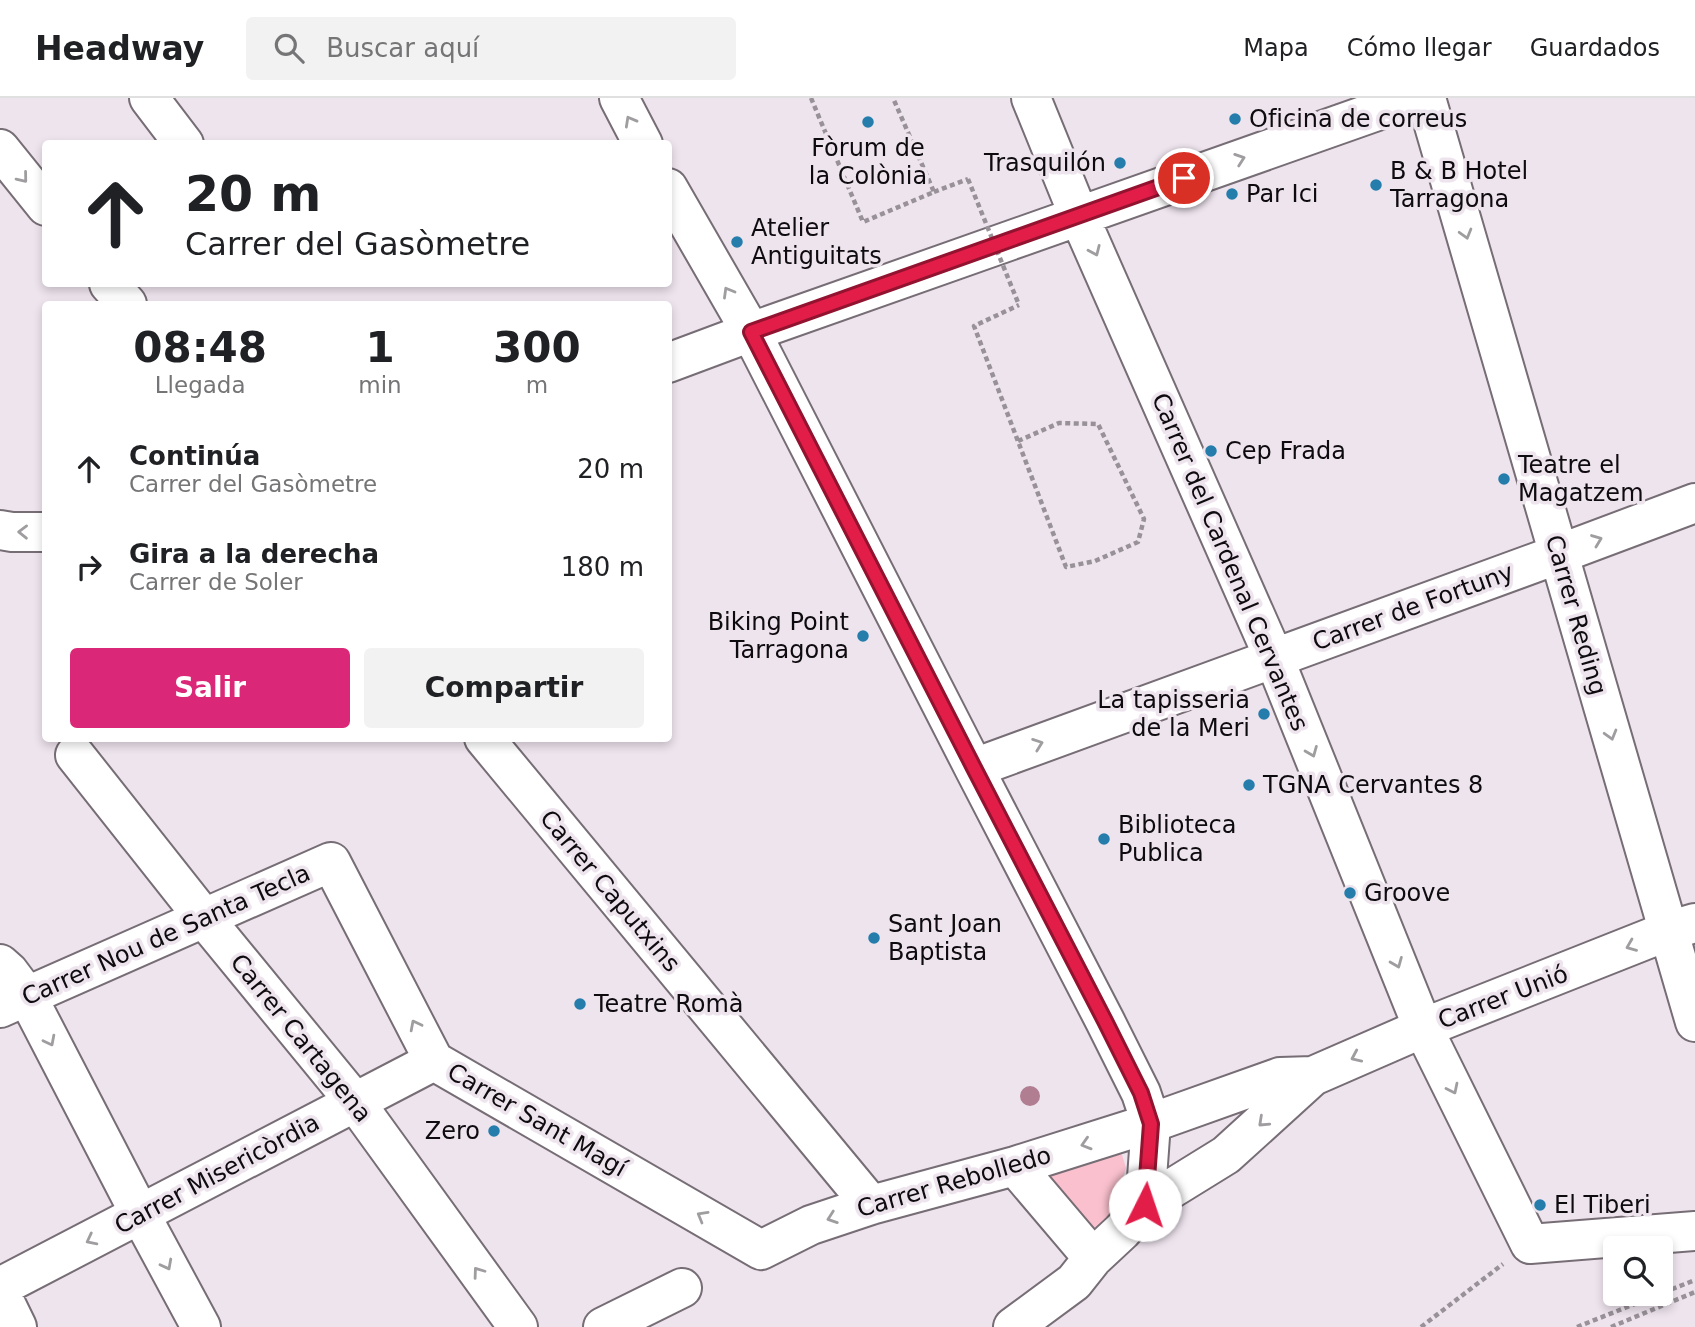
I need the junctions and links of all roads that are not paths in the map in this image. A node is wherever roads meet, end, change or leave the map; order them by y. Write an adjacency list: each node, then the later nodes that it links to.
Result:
1 (149, 98): 6 (street)
2 (619, 98): 7 (street, one-way to 2)
3 (1031, 98): 11 (street, Carrer del Cardenal Cervantes)
4 (1414, 98): 11 (street, one-way to 4)
5 (1426, 98): 19 (street, Carrer Reding, one-way to 19)
6 (181, 140)
7 (641, 140)
8 (0, 149): 10 (street, one-way to 10)
9 (672, 195): 14 (street, one-way to 9)
10 (42, 201)
11 (1079, 216): 14 (street); 20 (street, Carrer del Cardenal Cervantes, one-way to 20)
12 (112, 287): 13 (street)
13 (124, 301)
14 (751, 332): 15 (street); 23 (street)
15 (672, 362)
16 (1695, 503): 19 (street, Carrer de Fortuny, one-way to 16)
17 (0, 530): 18 (street, one-way to 17)
18 (42, 532)
19 (1559, 554): 20 (street, Carrer de Fortuny); 26 (street, Carrer Reding, one-way to 26)
20 (1274, 658): 23 (street, Carrer de Fortuny, one-way to 20); 30 (street, Carrer del Cardenal Cervantes, one-way to 30)
21 (487, 742): 36 (street, Carrer Caputxins)
22 (75, 755): 25 (street, Carrer Cartagena)
23 (974, 768): 34 (street)
24 (331, 862): 25 (street, Carrer Nou de Santa Tecla); 31 (street, Carrer Sant Magí, one-way to 24)
25 (204, 918): 28 (street, Carrer Nou de Santa Tecla); 33 (street, Carrer Cartagena)
26 (1681, 927): 29 (street, Carrer Reding); 30 (street, Carrer Unió, one-way to 30)
27 (0, 964): 28 (street)
28 (14, 1002): 38 (street, one-way to 38)
29 (1695, 1022)
30 (1423, 1028): 32 (street, Carrer Unió, one-way to 32); 39 (street, Carrer del Cardenal Cervantes, one-way to 39)
31 (434, 1061): 33 (street, Carrer Misericòrdia); 40 (street, Carrer Sant Magí, one-way to 31)
32 (1313, 1076): 34 (street, Carrer Unió); 37 (street, Carrer Unió, one-way to 37)
33 (355, 1102): 38 (street, Carrer Misericòrdia); 46 (street, Carrer Cartagena, one-way to 33)
34 (1146, 1108): 35 (street, Carrer Rebolledo, one-way to 35); 37 (street)
35 (1015, 1166): 36 (street, Carrer Rebolledo); 41 (street)
36 (871, 1205): 40 (street, Carrer Rebolledo, one-way to 40)
37 (1145, 1205): 41 (street, Carrer Unió)
38 (140, 1214): 43 (street, Carrer Misericòrdia, one-way to 43); 45 (street, one-way to 45)
39 (1695, 1231)
40 (761, 1250)
41 (1093, 1258): 48 (street, Carrer Unió)
42 (682, 1288): 47 (street)
43 (0, 1289): 44 (street)
44 (17, 1327)
45 (201, 1327)
46 (519, 1327)
47 (603, 1327)
48 (1013, 1327)

